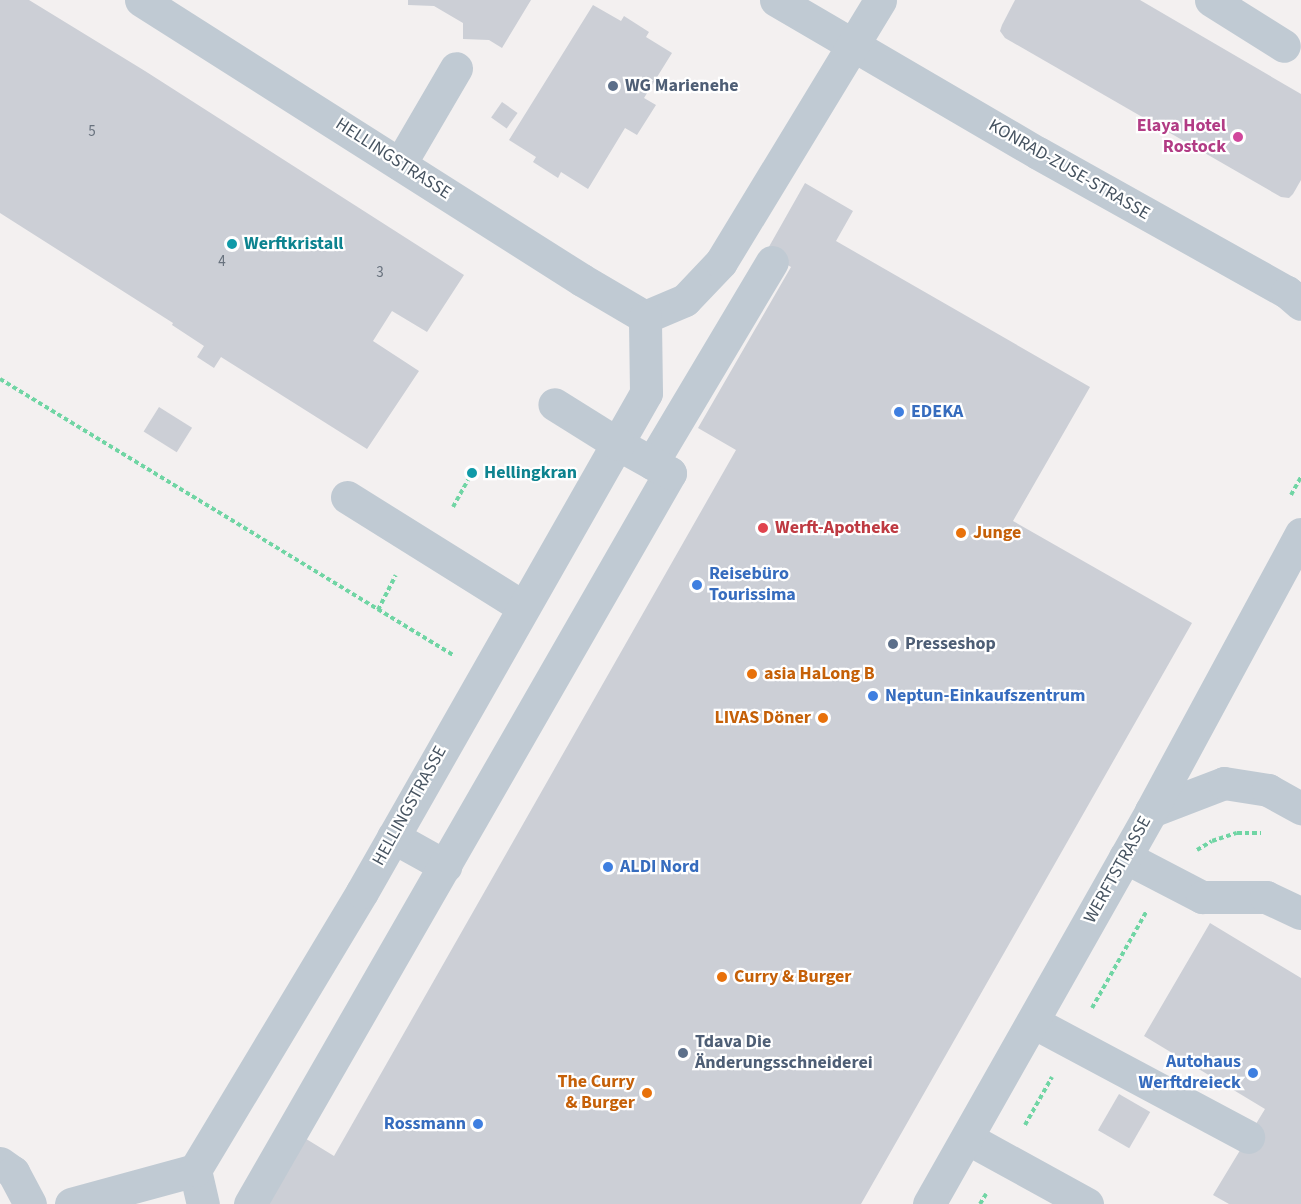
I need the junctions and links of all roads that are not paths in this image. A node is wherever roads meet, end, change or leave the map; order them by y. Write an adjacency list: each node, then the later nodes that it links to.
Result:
1 (141, 0): 8 (street, HELLINGSTRASSE)
2 (776, 0): 5 (street, KONRAD-ZUSE-STRASSE)
3 (880, 0): 5 (street)
4 (1211, 0): 6 (street)
5 (853, 46): 10 (street, KONRAD-ZUSE-STRASSE); 11 (street)
6 (1284, 46)
7 (456, 68): 8 (street)
8 (400, 164): 11 (street, HELLINGSTRASSE)
9 (772, 262): 14 (street)
10 (1296, 296)
11 (645, 317): 13 (street, HELLINGSTRASSE)
12 (554, 404): 13 (street)
13 (618, 444): 14 (street); 17 (street, HELLINGSTRASSE)
14 (652, 463): 22 (street)
15 (347, 497): 17 (street)
16 (1301, 534): 19 (street, WERFTSTRASSE)
17 (523, 607): 20 (street, HELLINGSTRASSE)
18 (1296, 805): 19 (street)
19 (1151, 811): 21 (street, WERFTSTRASSE)
20 (393, 837): 22 (street); 28 (street, HELLINGSTRASSE)
21 (1125, 857): 23 (street); 24 (street, WERFTSTRASSE)
22 (445, 866): 32 (street)
23 (1301, 913)
24 (1033, 1022): 25 (street); 26 (street, WERFTSTRASSE)
25 (1248, 1137)
26 (967, 1138): 33 (street, WERFTSTRASSE); 34 (street)
27 (0, 1163): 29 (street)
28 (195, 1170): 30 (street); 31 (street)
29 (30, 1204)
30 (71, 1204)
31 (203, 1204)
32 (250, 1204)
33 (929, 1204)
34 (1087, 1204)

